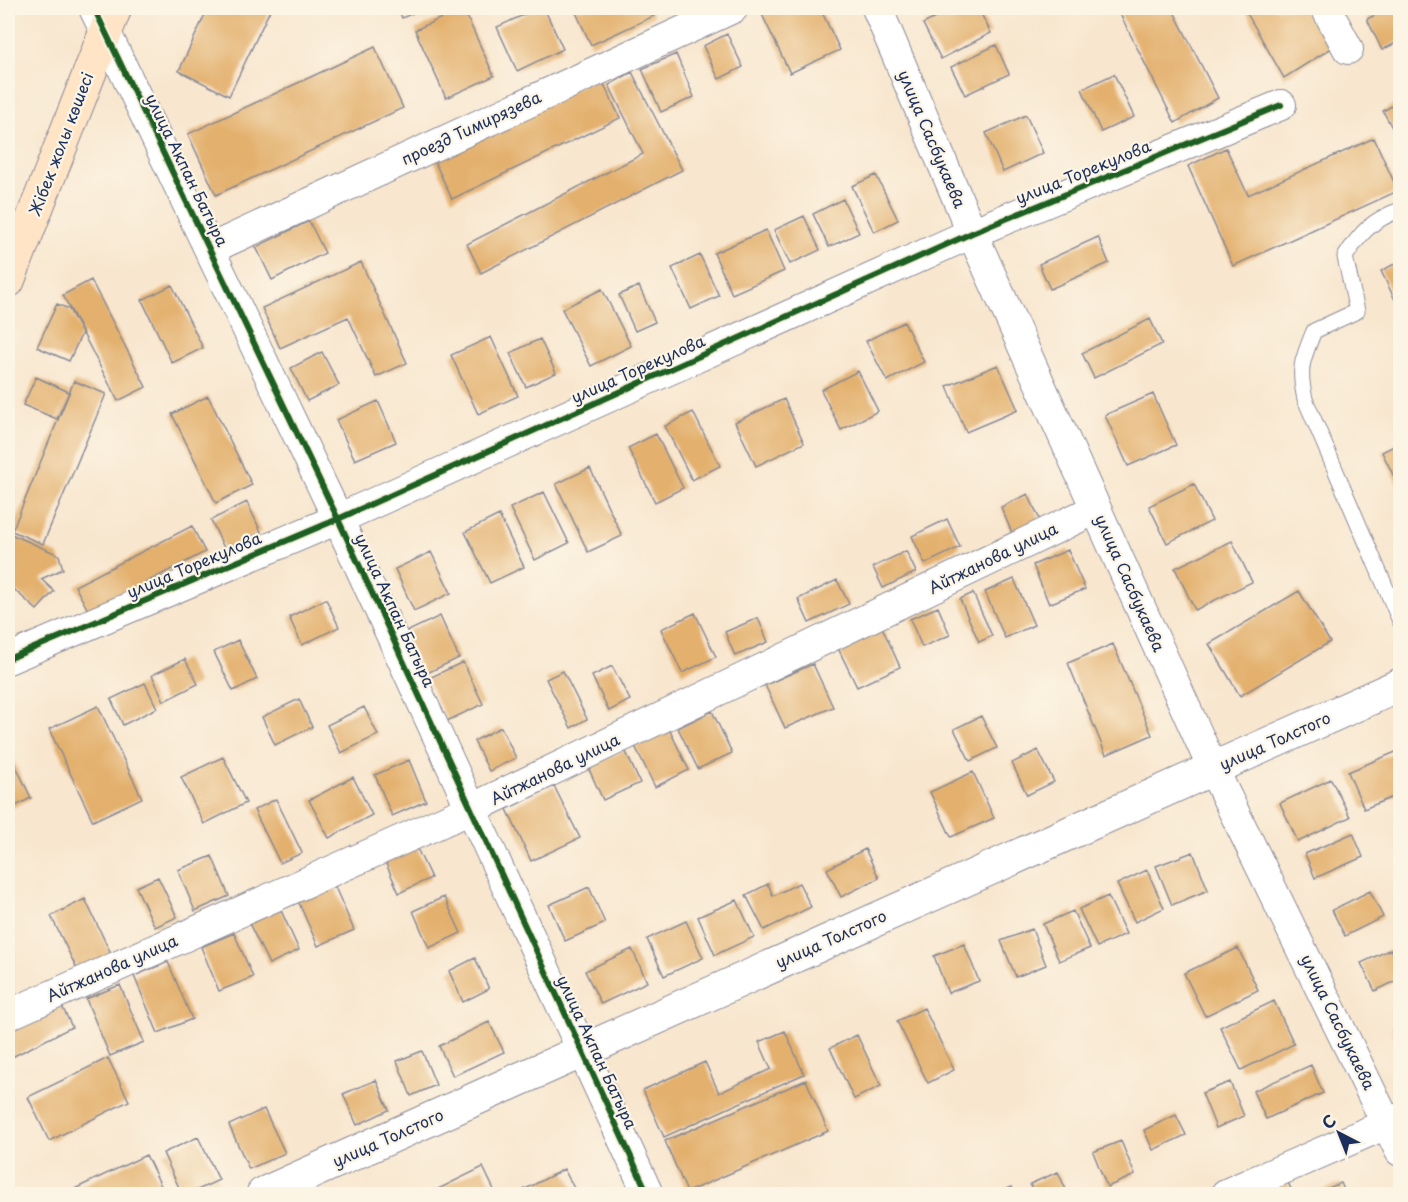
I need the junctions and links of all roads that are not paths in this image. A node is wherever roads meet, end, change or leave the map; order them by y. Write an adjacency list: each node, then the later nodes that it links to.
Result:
1 (733, 8): 9 (street, проезд Тимирязева)
2 (877, 8): 8 (street, улица Сасбукаева)
3 (1326, 8): 5 (street)
4 (105, 16): 9 (street, улица Акпан Батыра); 10 (main road, Жібек жолы көшесі)
5 (1348, 49)
6 (1281, 105): 8 (street, улица Торекулова)
7 (1401, 210): 13 (lane)
8 (972, 232): 11 (street, улица Сасбукаева); 12 (street, улица Торекулова)
9 (210, 249): 12 (street, улица Акпан Батыра)
10 (8, 281)
11 (1096, 509): 16 (street, улица Сасбукаева); 17 (street, Айтжанова улица)
12 (338, 519): 14 (street, улица Торекулова); 17 (street, улица Акпан Батыра)
13 (1401, 621)
14 (8, 659)
15 (1401, 685): 16 (street, улица Толстого)
16 (1213, 769): 19 (street, улица Толстого); 20 (street, улица Сасбукаева)
17 (471, 809): 18 (street, Айтжанова улица); 19 (street, улица Акпан Батыра)
18 (8, 1015)
19 (582, 1050): 22 (street, улица Толстого); 23 (street, улица Акпан Батыра)
20 (1394, 1121): 21 (street, улица Сасбукаева); 24 (street)
21 (1401, 1151)
22 (263, 1194)
23 (648, 1194)
24 (1226, 1194)

